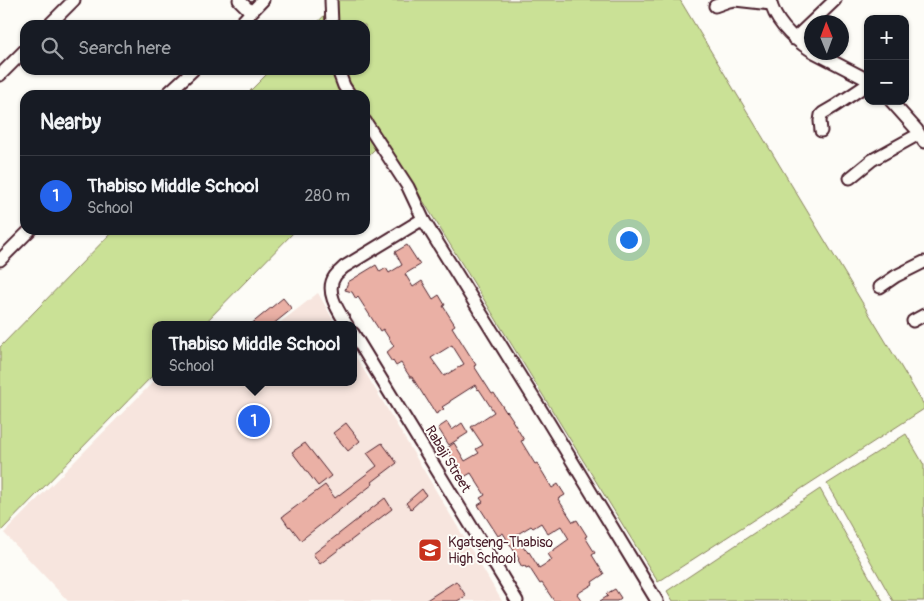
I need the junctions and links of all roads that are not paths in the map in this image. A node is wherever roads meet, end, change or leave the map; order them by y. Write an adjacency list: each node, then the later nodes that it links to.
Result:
1 (74, 0): 9 (street)
2 (239, 0): 8 (street)
3 (264, 0): 8 (street)
4 (331, 0): 11 (street)
5 (835, 0): 12 (street)
6 (771, 2): 7 (street); 12 (street)
7 (715, 6)
8 (252, 12): 10 (street)
9 (54, 20)
10 (244, 20)
11 (332, 20)
12 (794, 39): 13 (street)
13 (804, 46)
14 (20, 55): 16 (street)
15 (827, 60): 19 (street)
16 (0, 75)
17 (187, 75): 21 (street)
18 (340, 75): 22 (street)
19 (864, 80)
20 (864, 85): 25 (street)
21 (171, 90)
22 (347, 90)
23 (894, 105): 26 (street)
24 (370, 129): 28 (street)
25 (821, 131)
26 (922, 138): 27 (street)
27 (850, 178)
28 (424, 221): 34 (street); 38 (street)
29 (25, 235): 30 (street)
30 (0, 260)
31 (924, 262): 32 (street)
32 (880, 287)
33 (924, 314): 35 (street)
34 (345, 321)
35 (913, 321)
36 (357, 340): 37 (street, Rabaji Street)
37 (517, 601)
38 (656, 601)

